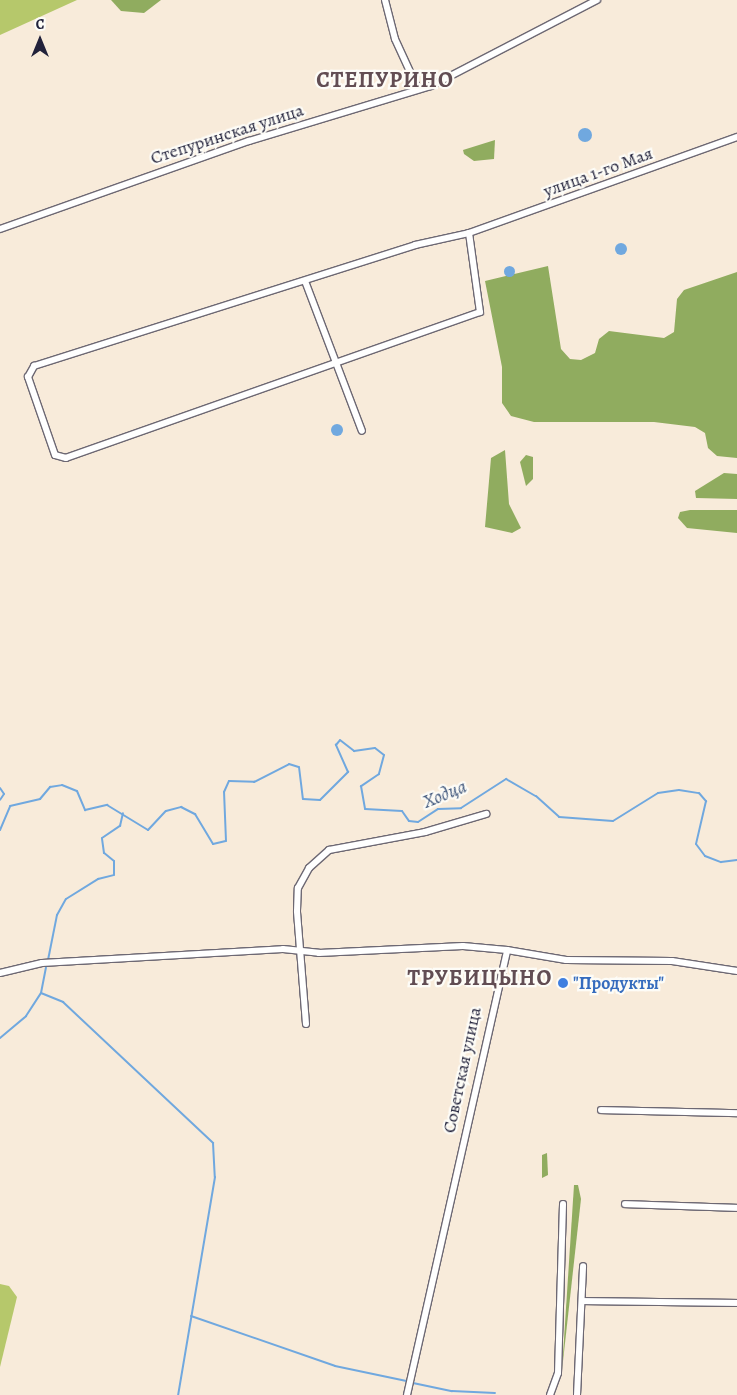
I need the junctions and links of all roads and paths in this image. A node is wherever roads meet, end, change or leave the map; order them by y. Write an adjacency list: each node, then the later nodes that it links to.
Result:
1 (385, 0): 3 (street)
2 (597, 0): 3 (street, Степуринская улица)
3 (418, 89): 5 (street, Степуринская улица)
4 (737, 137): 6 (street, улица 1-го Мая)
5 (0, 229)
6 (469, 233): 7 (street, улица 1-го Мая); 8 (street)
7 (305, 281): 8 (street); 8 (street, улица 1-го Мая)
8 (338, 362): 9 (street)
9 (362, 431)
10 (486, 814): 12 (street)
11 (507, 950): 12 (street); 13 (street); 24 (street, Советская улица)
12 (301, 952): 14 (street); 15 (street)
13 (737, 971)
14 (0, 973)
15 (306, 1024)
16 (601, 1110): 17 (street)
17 (737, 1113)
18 (563, 1204): 25 (street)
19 (625, 1204): 20 (street)
20 (737, 1208)
21 (583, 1266): 22 (street)
22 (582, 1302): 23 (street); 26 (street)
23 (737, 1303)
24 (407, 1395)
25 (550, 1395)
26 (576, 1395)

